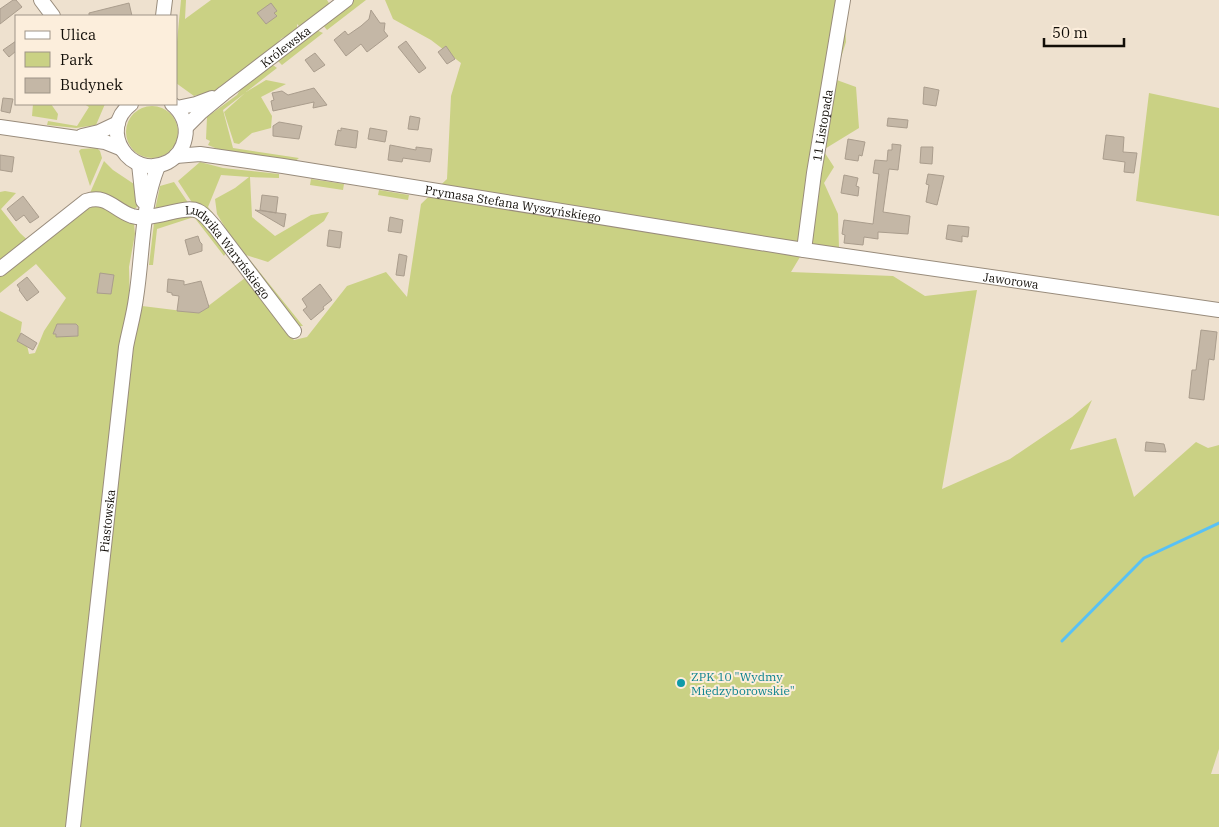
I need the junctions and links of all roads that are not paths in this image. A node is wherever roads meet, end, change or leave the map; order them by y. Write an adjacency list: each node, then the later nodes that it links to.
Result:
1 (41, 0): 5 (street)
2 (165, 0): 6 (street)
3 (346, 0): 7 (street, Królewska)
4 (843, 0): 19 (street, 11 Listopada)
5 (52, 15)
6 (163, 15)
7 (224, 93): 8 (street, Królewska); 11 (street, Królewska)
8 (175, 106): 11 (street)
9 (122, 111): 12 (street); 13 (street)
10 (0, 126): 12 (street)
11 (186, 131): 14 (street, Królewska); 15 (street, Prymasa Stefana Wyszyńskiego)
12 (72, 138): 13 (street)
13 (120, 148): 16 (street)
14 (176, 156): 15 (street, Prymasa Stefana Wyszyńskiego); 17 (street)
15 (223, 158): 19 (street, Prymasa Stefana Wyszyńskiego)
16 (139, 164): 17 (street); 18 (street, Piastowska)
17 (158, 166): 18 (street, Piastowska)
18 (144, 217): 20 (street); 22 (street, Ludwika Waryńskiego); 23 (street, Piastowska)
19 (804, 250): 21 (street, Jaworowa)
20 (0, 269)
21 (1219, 310)
22 (294, 331)
23 (73, 827)

